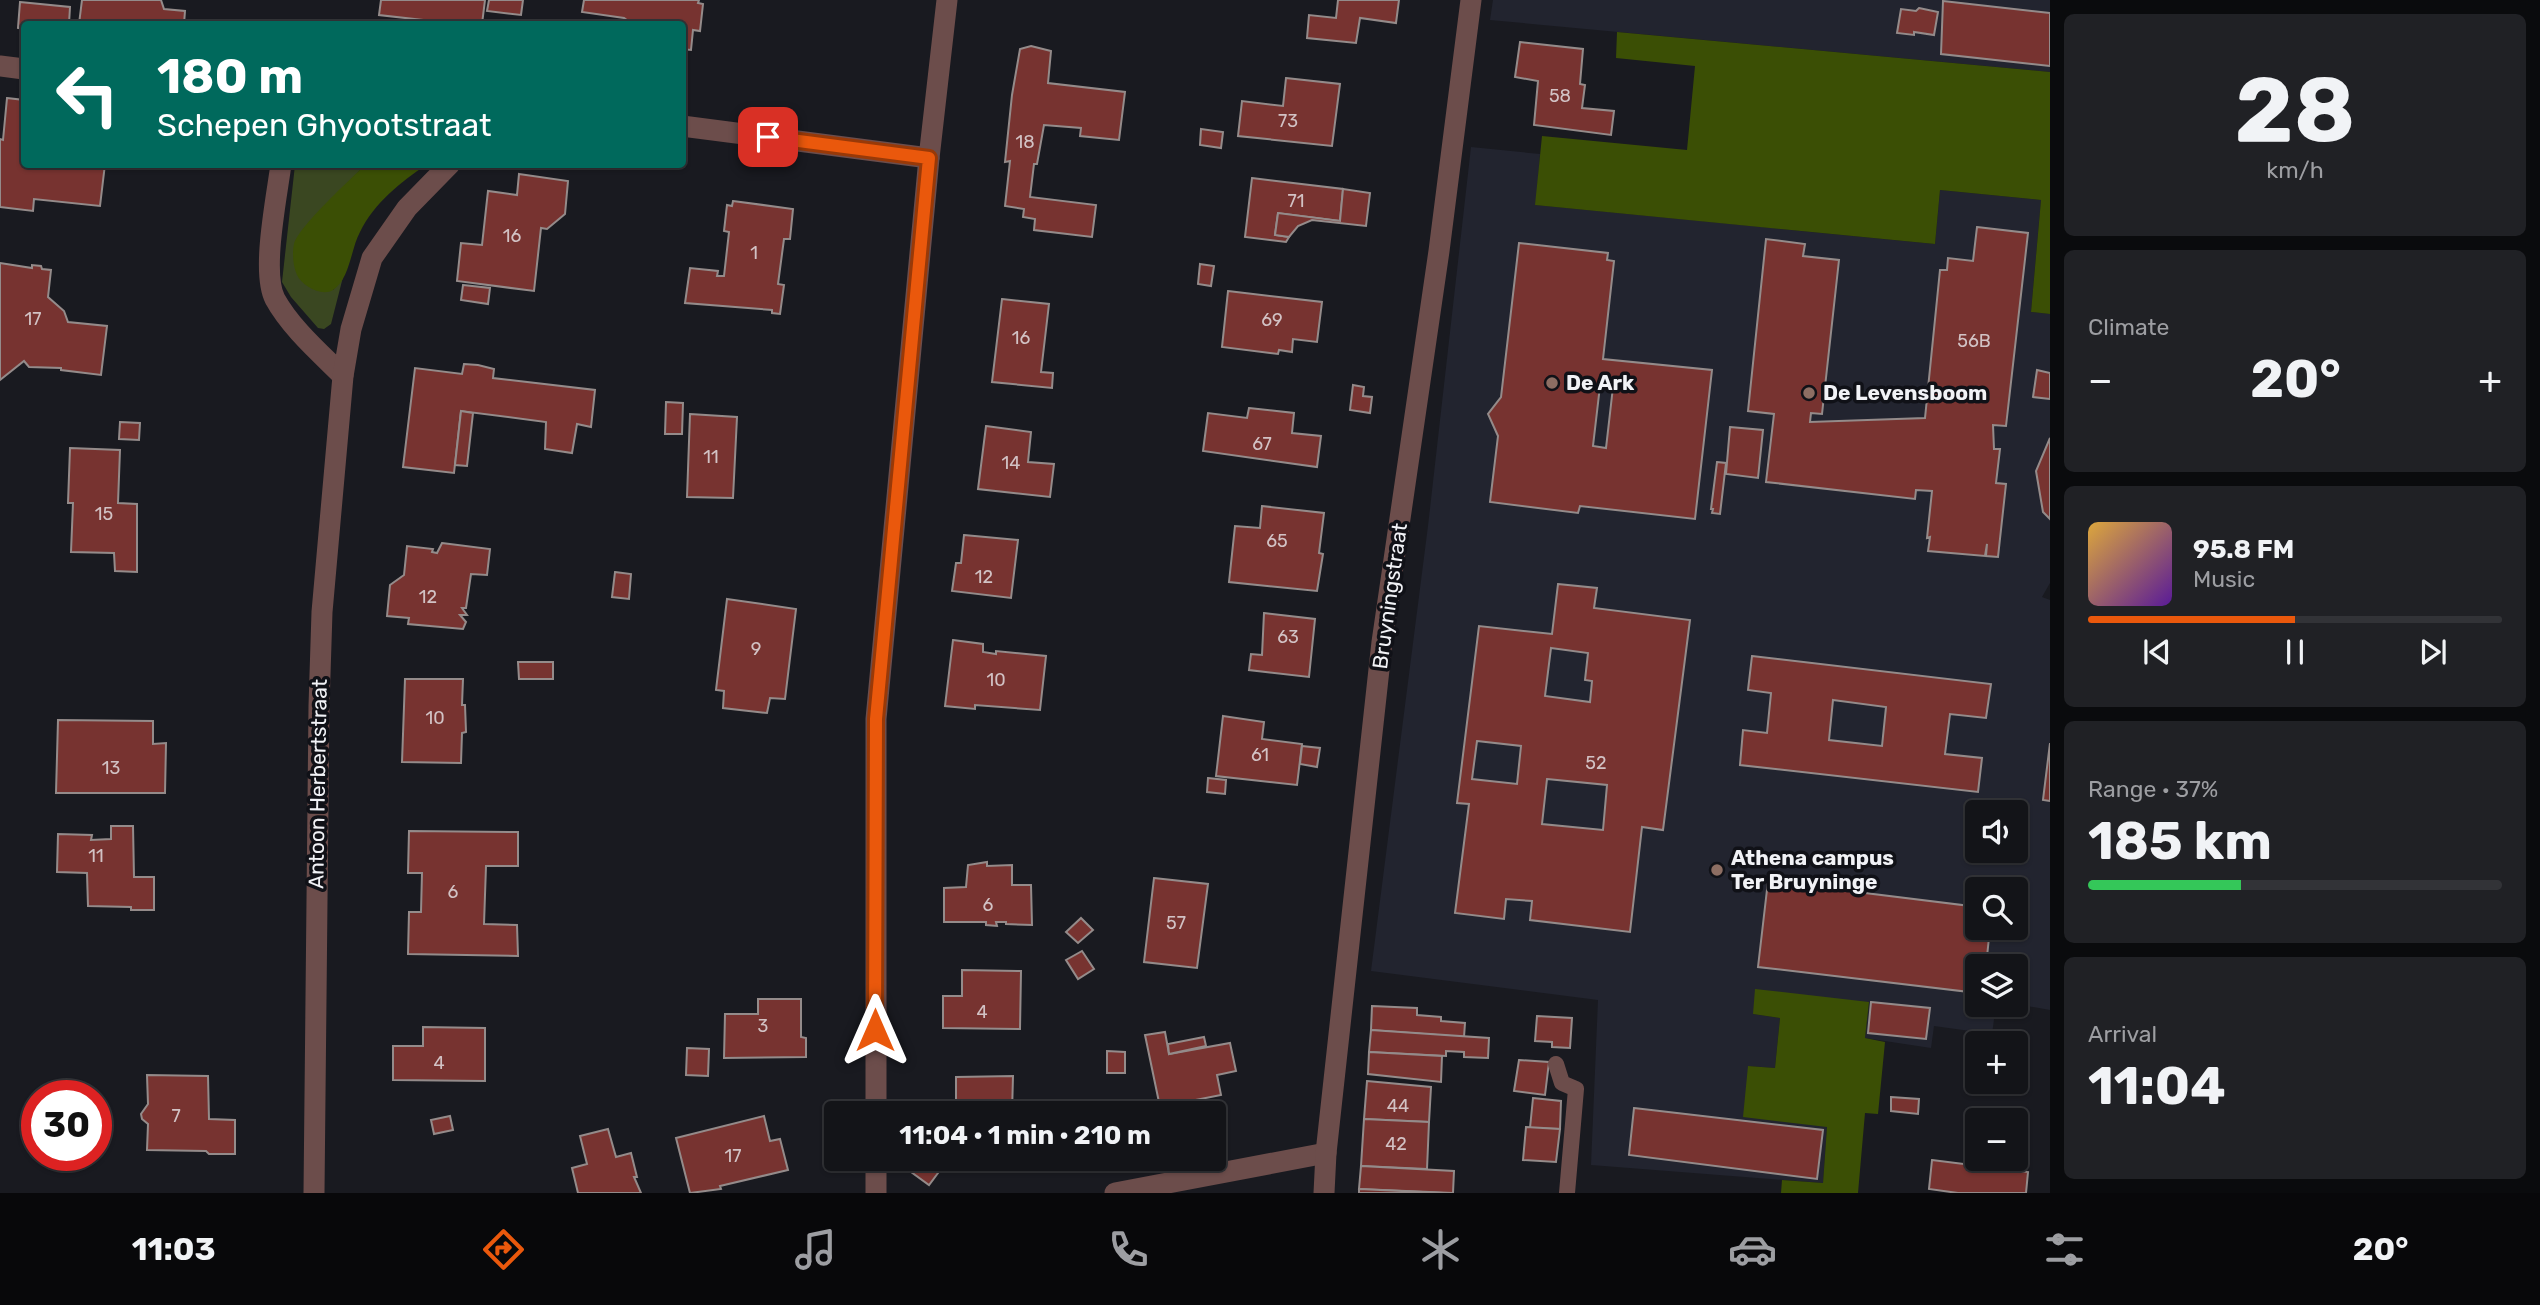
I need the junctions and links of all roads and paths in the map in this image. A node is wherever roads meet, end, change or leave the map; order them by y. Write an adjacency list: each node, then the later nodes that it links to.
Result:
1 (947, 0): 6 (street)
2 (1471, 0): 12 (street, Bruyningstraat)
3 (0, 66): 4 (street)
4 (21, 69)
5 (686, 127): 6 (street)
6 (929, 158): 11 (street)
7 (281, 168): 9 (street)
8 (446, 168): 9 (street, Antoon Herbertstraat)
9 (343, 376): 14 (street, Antoon Herbertstraat)
10 (1556, 1064): 18 (lane)
11 (876, 1101)
12 (1326, 1153): 16 (street); 17 (street, Bruyningstraat)
13 (876, 1171): 15 (street)
14 (314, 1193)
15 (876, 1193)
16 (1115, 1193)
17 (1324, 1193)
18 (1567, 1193)

